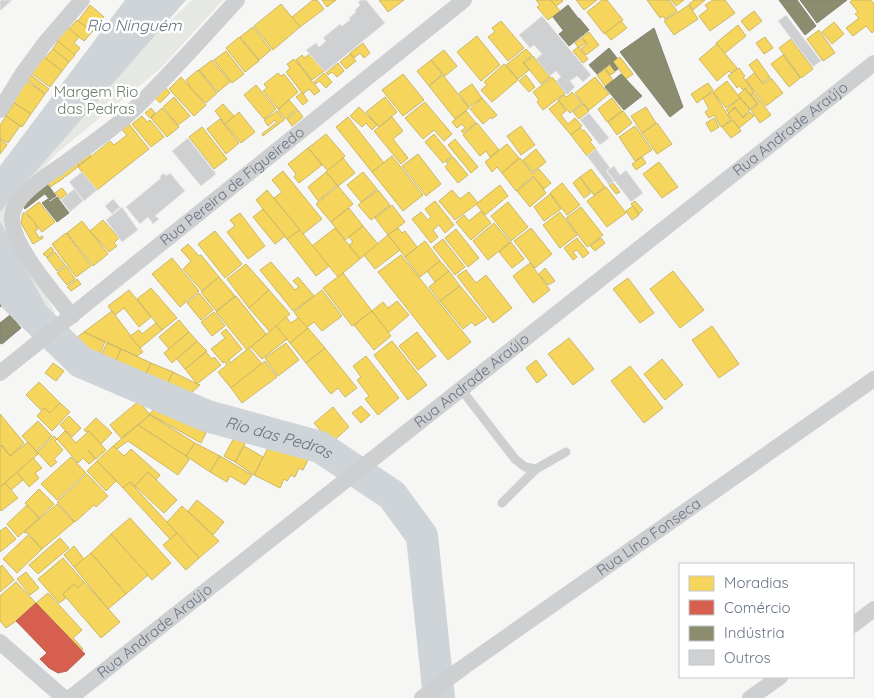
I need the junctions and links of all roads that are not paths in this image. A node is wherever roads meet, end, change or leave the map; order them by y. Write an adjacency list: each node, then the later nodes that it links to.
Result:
1 (82, 0): 5 (street)
2 (237, 0): 6 (street)
3 (464, 0): 6 (street, Rua Pereira de Figueiredo)
4 (874, 63): 9 (street, Rua Andrade Araújo)
5 (0, 110)
6 (69, 319): 7 (street, Rua Pereira de Figueiredo)
7 (0, 374)
8 (874, 379): 19 (street, Rua Lino Fonseca)
9 (461, 389): 11 (lane); 18 (street, Rua Andrade Araújo)
10 (566, 452): 11 (lane)
11 (536, 469): 12 (lane)
12 (502, 503)
13 (874, 609): 14 (street)
14 (854, 623)
15 (0, 642): 17 (street)
16 (779, 678): 20 (street)
17 (64, 698)
18 (70, 698)
19 (422, 698)
20 (750, 698)

